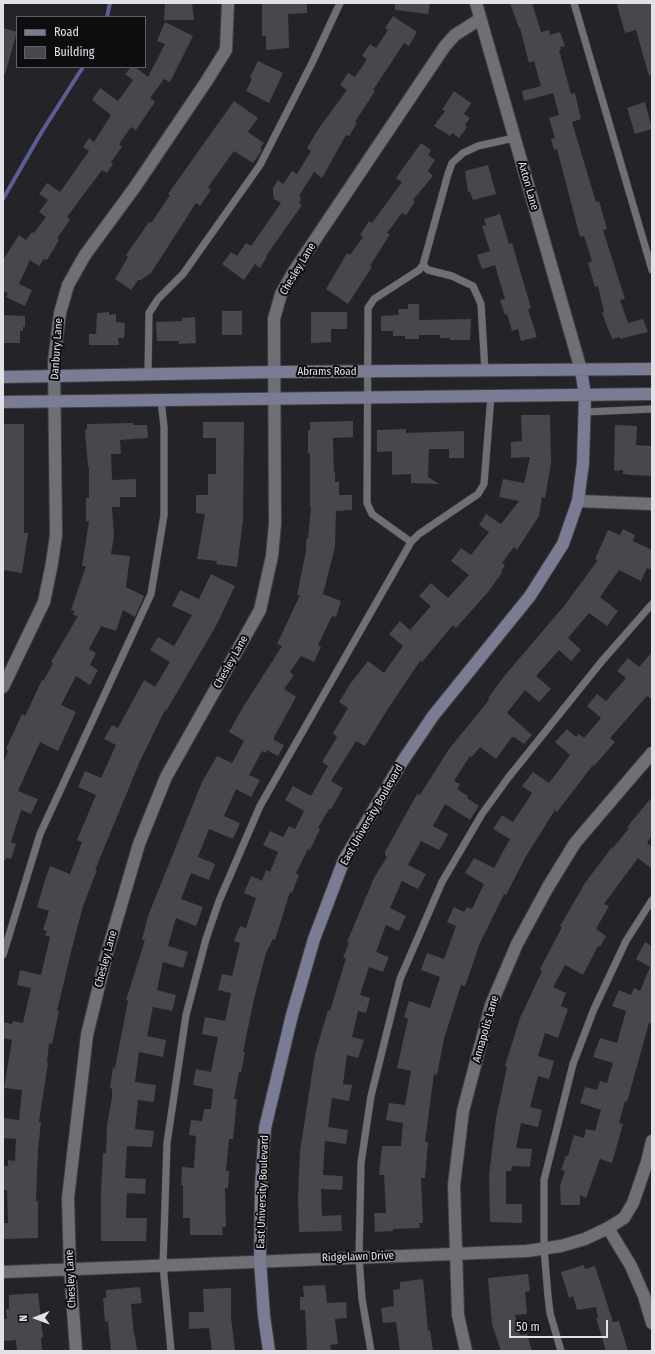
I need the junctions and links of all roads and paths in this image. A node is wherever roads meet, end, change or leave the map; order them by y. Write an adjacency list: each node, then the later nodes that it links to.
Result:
1 (228, 3): 16 (street, Danbury Lane)
2 (340, 3): 14 (lane)
3 (476, 3): 5 (street, Axton Lane)
4 (574, 3): 8 (lane)
5 (480, 19): 6 (street, Axton Lane); 12 (street, Chesley Lane)
6 (514, 138): 7 (lane); 10 (street, Axton Lane)
7 (423, 264): 11 (lane); 13 (lane)
8 (652, 270)
9 (652, 369): 10 (main road, Abrams Road)
10 (581, 370): 11 (main road, Abrams Road); 18 (main road, East University Boulevard)
11 (485, 371): 13 (main road, Abrams Road)
12 (274, 372): 13 (main road, Abrams Road); 14 (main road, Abrams Road); 21 (street, Chesley Lane)
13 (367, 372): 20 (lane)
14 (148, 375): 16 (main road, Abrams Road)
15 (3, 377): 16 (main road, Abrams Road)
16 (55, 377): 24 (street, Danbury Lane)
17 (652, 394): 18 (main road)
18 (585, 395): 19 (main road); 26 (main road, East University Boulevard)
19 (491, 396): 20 (main road); 29 (lane)
20 (368, 398): 21 (main road); 29 (lane)
21 (274, 399): 22 (main road); 42 (street, Chesley Lane)
22 (161, 400): 24 (main road); 34 (lane)
23 (3, 402): 24 (main road)
24 (56, 402): 31 (street, Danbury Lane)
25 (652, 409): 26 (lane)
26 (585, 412): 27 (main road, East University Boulevard)
27 (578, 501): 28 (street); 40 (main road, East University Boulevard)
28 (652, 504)
29 (411, 542): 41 (lane)
30 (652, 604): 39 (lane)
31 (3, 687)
32 (652, 753): 38 (street, Annapolis Lane)
33 (652, 900): 37 (lane)
34 (3, 956)
35 (652, 1141): 36 (street, Ridgelawn Drive)
36 (608, 1228): 37 (street, Ridgelawn Drive); 44 (street)
37 (544, 1250): 38 (street, Ridgelawn Drive); 50 (lane)
38 (455, 1253): 39 (street, Ridgelawn Drive); 49 (street, Annapolis Lane)
39 (359, 1257): 40 (street, Ridgelawn Drive); 48 (lane)
40 (260, 1261): 41 (street, Ridgelawn Drive); 47 (main road, East University Boulevard)
41 (163, 1265): 42 (street, Ridgelawn Drive); 46 (lane)
42 (70, 1270): 43 (street, Ridgelawn Drive); 45 (street, Chesley Lane)
43 (3, 1272)
44 (652, 1323)
45 (76, 1351)
46 (171, 1351)
47 (269, 1351)
48 (371, 1351)
49 (466, 1351)
50 (561, 1351)

